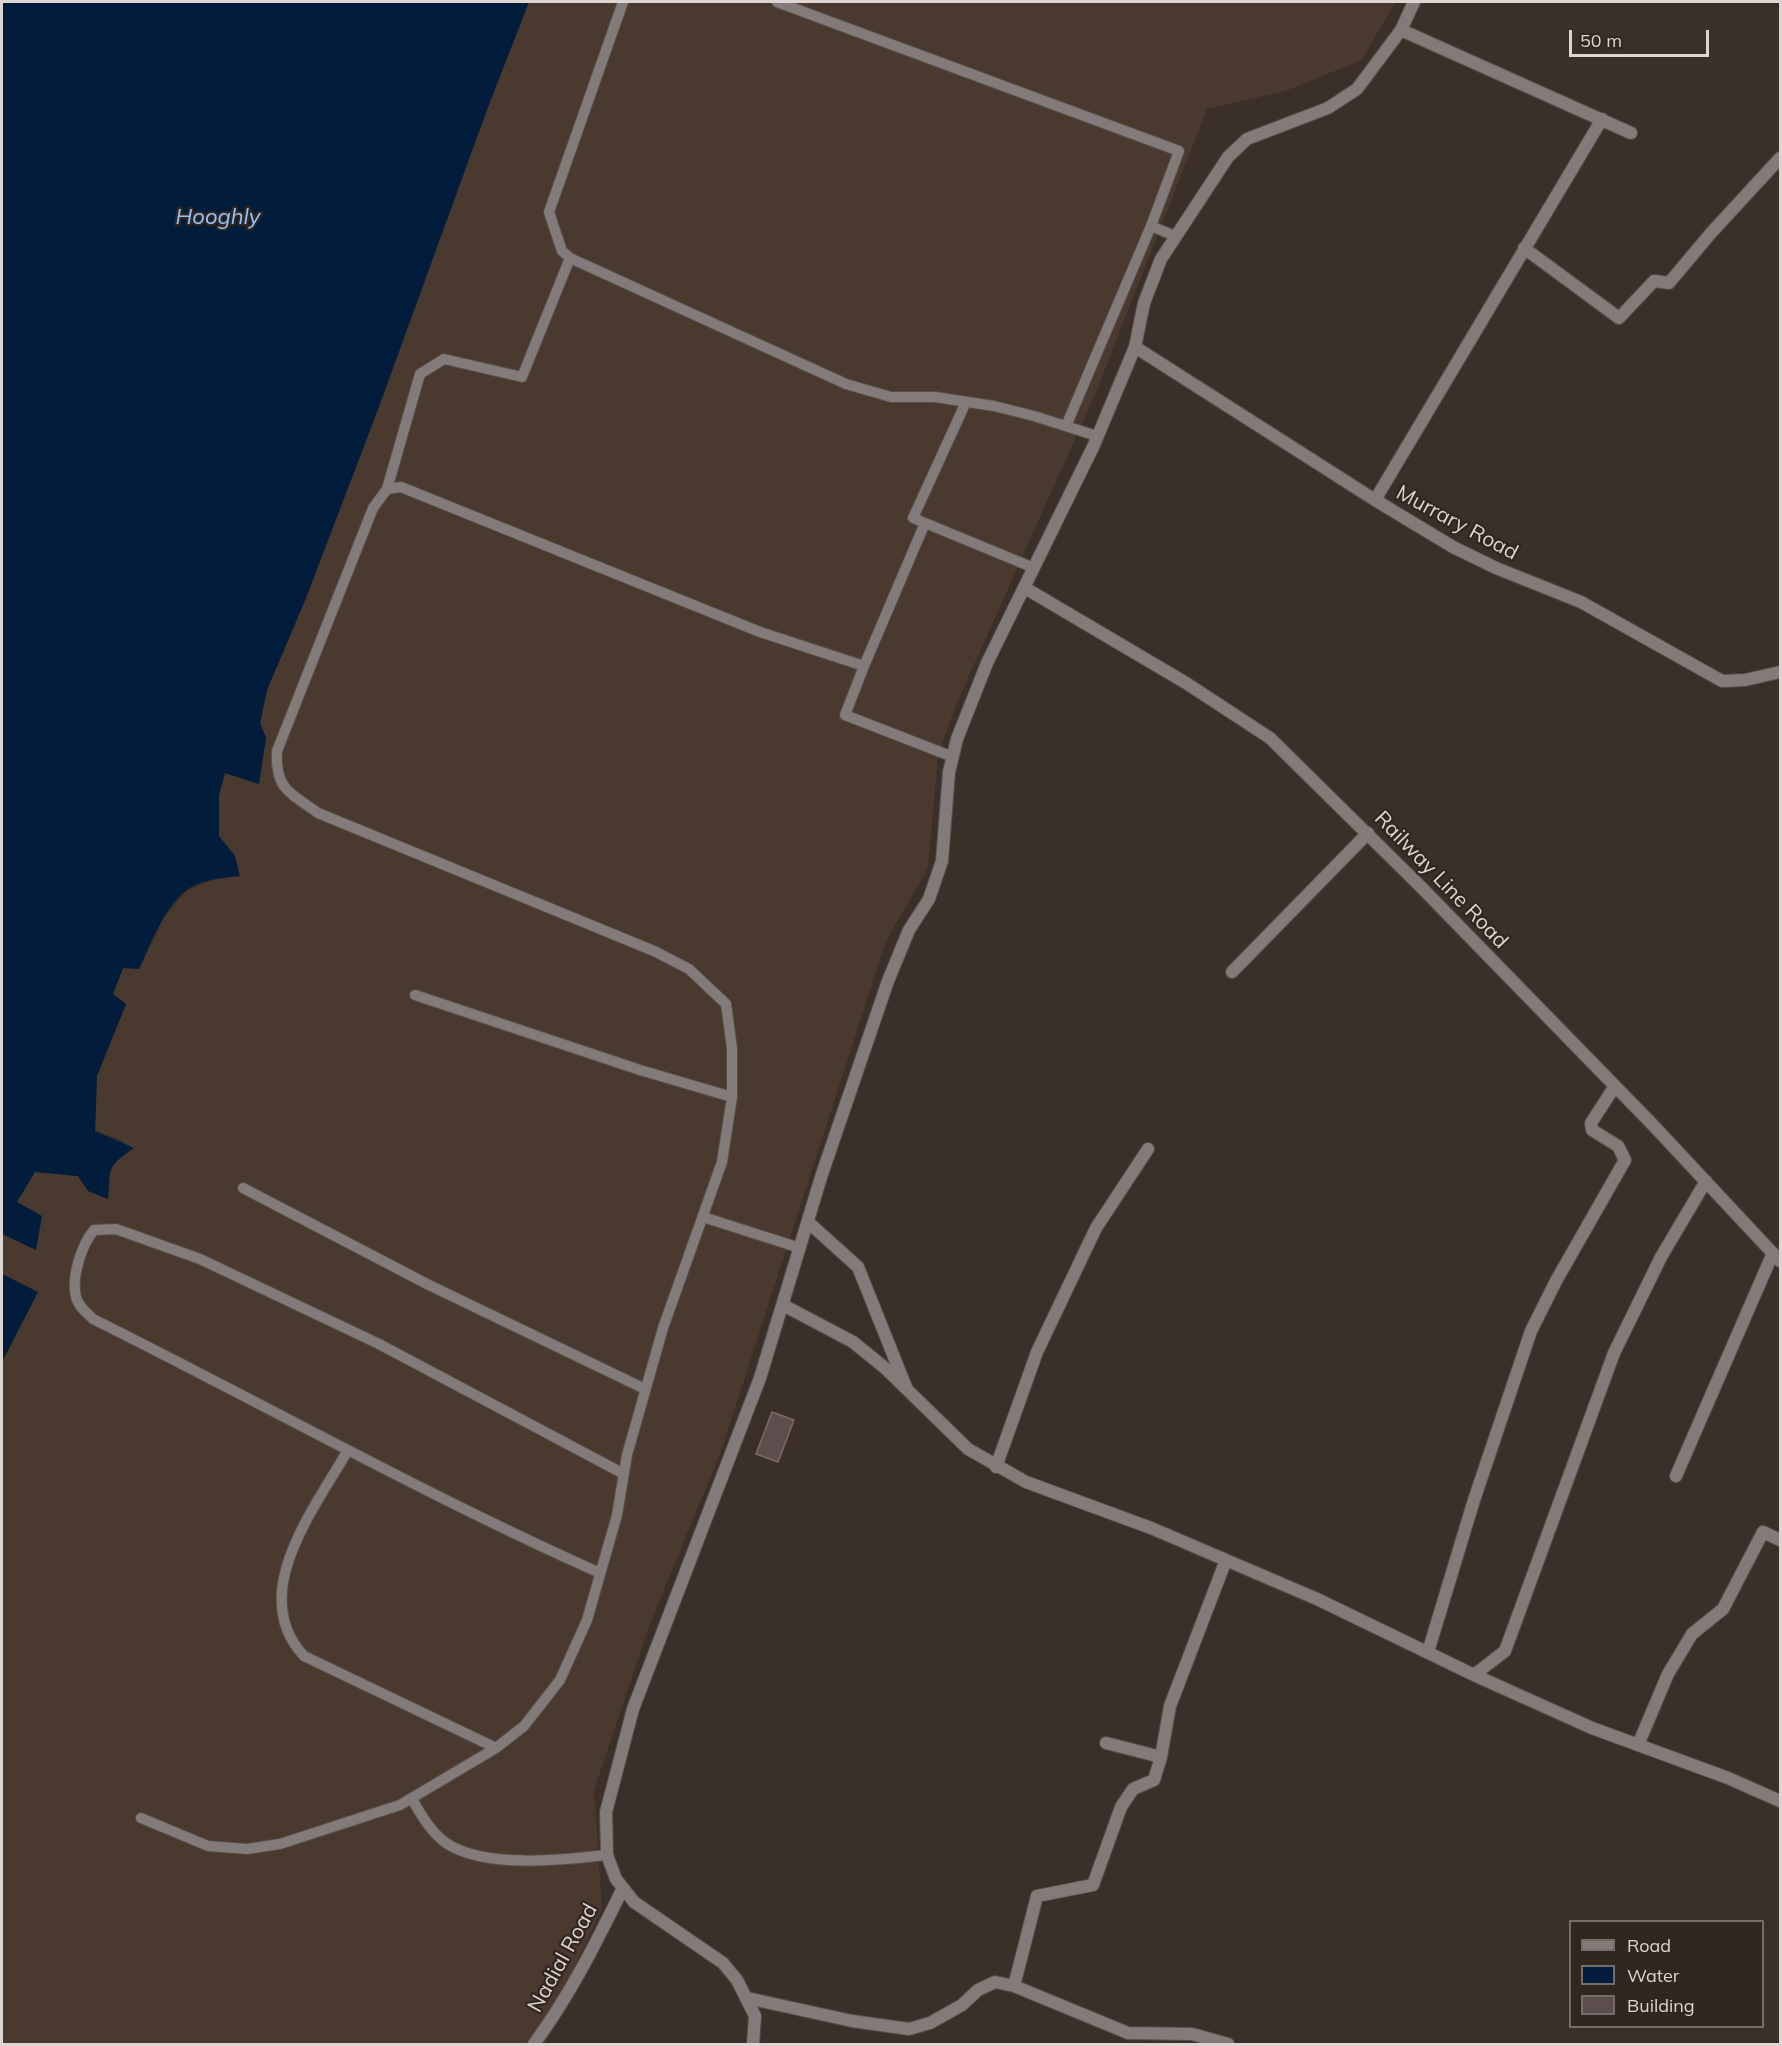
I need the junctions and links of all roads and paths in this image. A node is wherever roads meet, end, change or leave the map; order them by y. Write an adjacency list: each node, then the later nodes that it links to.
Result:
1 (623, 2): 11 (lane)
2 (777, 2): 8 (lane)
3 (1414, 2): 4 (street)
4 (1401, 30): 5 (street); 9 (street)
5 (1602, 118): 6 (street); 10 (street)
6 (1631, 133)
7 (1780, 158): 10 (street)
8 (1151, 226): 9 (lane); 14 (lane)
9 (1175, 236): 12 (street)
10 (1524, 248): 17 (street)
11 (570, 258): 13 (lane); 16 (lane)
12 (1135, 347): 15 (street); 17 (street, Murrary Road)
13 (966, 402): 14 (lane); 18 (lane)
14 (1066, 426): 15 (lane)
15 (1097, 436): 19 (street)
16 (387, 489): 21 (lane); 28 (lane)
17 (1374, 500): 22 (street, Murrary Road)
18 (925, 523): 19 (lane); 21 (lane)
19 (1034, 568): 20 (street)
20 (1025, 588): 23 (street); 24 (street, Railway Line Road)
21 (864, 666): 23 (lane)
22 (1780, 672)
23 (952, 757): 33 (street)
24 (1368, 833): 25 (street); 27 (street, Railway Line Road)
25 (1232, 972)
26 (415, 995): 28 (lane)
27 (1615, 1086): 30 (street, Railway Line Road); 46 (street)
28 (732, 1097): 32 (lane)
29 (1148, 1149): 40 (street)
30 (1706, 1181): 35 (street, Railway Line Road); 47 (street)
31 (243, 1188): 37 (lane)
32 (703, 1217): 34 (lane); 37 (lane)
33 (808, 1222): 34 (street); 38 (street)
34 (800, 1248): 36 (street)
35 (1777, 1257): 42 (street)
36 (783, 1305): 38 (street); 55 (street)
37 (645, 1389): 41 (lane)
38 (909, 1394): 40 (street)
39 (348, 1449): 41 (lane); 45 (lane); 50 (lane)
40 (996, 1467): 44 (street)
41 (624, 1474): 45 (lane)
42 (1676, 1476)
43 (1780, 1540): 49 (street)
44 (1227, 1560): 46 (street); 51 (street)
45 (600, 1573): 50 (lane)
46 (1428, 1652): 47 (street)
47 (1473, 1675): 49 (street)
48 (1106, 1743): 51 (street)
49 (1638, 1745): 53 (street)
50 (496, 1748): 52 (lane)
51 (1161, 1756): 57 (street)
52 (412, 1799): 54 (lane); 55 (lane)
53 (1780, 1801)
54 (141, 1818)
55 (607, 1855): 56 (street)
56 (623, 1888): 58 (street); 59 (street, Nadial Road)
57 (1014, 1986): 58 (street); 61 (street)
58 (747, 1998): 60 (street)
59 (534, 2044)
60 (753, 2044)
61 (1228, 2044)

